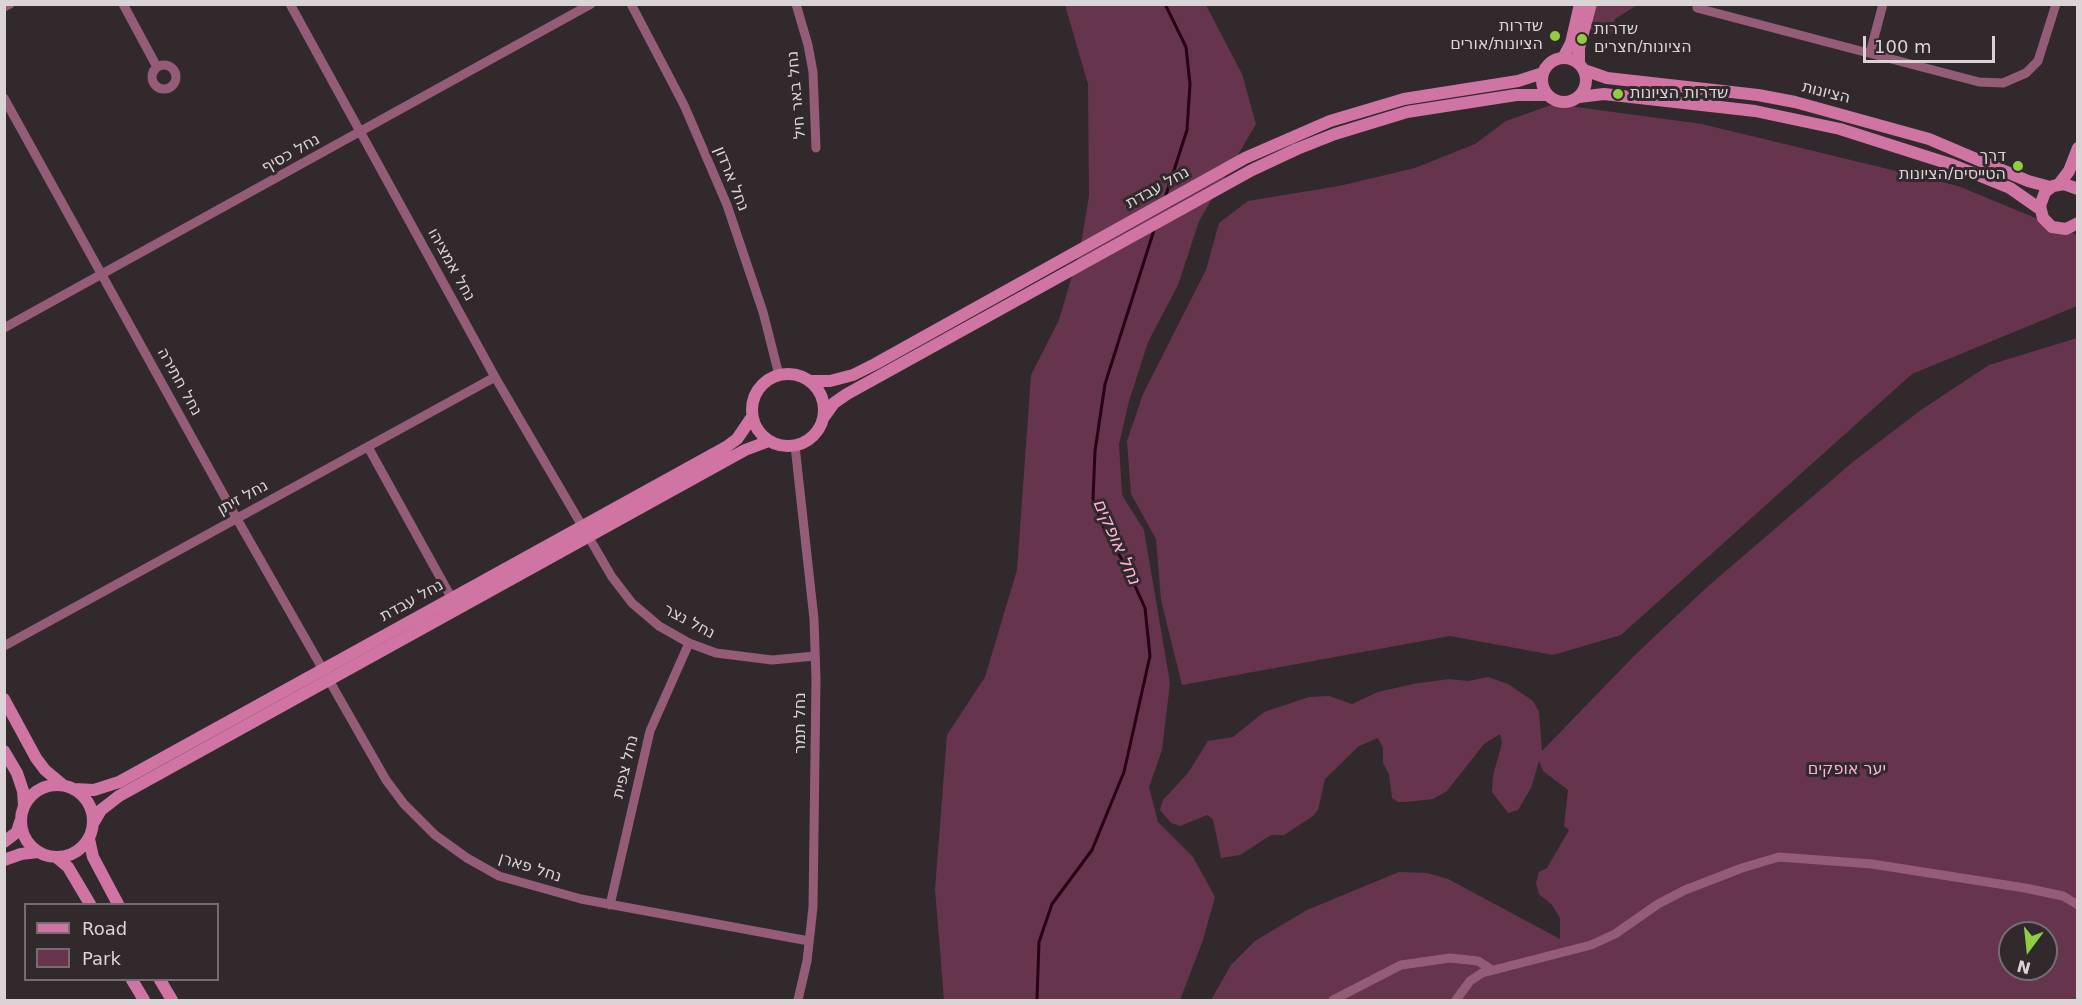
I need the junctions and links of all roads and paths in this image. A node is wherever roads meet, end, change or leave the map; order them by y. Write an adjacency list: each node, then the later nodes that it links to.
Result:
1 (10, 4): 11 (street)
2 (123, 4): 17 (street)
3 (290, 4): 22 (street, נחל אמציהו)
4 (591, 4): 22 (street, נחל כסיף)
5 (631, 4): 31 (street, נחל ארדון)
6 (796, 4): 24 (street, נחל באר חיל)
7 (1580, 4): 15 (street)
8 (1591, 4): 16 (street)
9 (1883, 4): 14 (street)
10 (2056, 4): 14 (street)
11 (4, 7)
12 (1697, 8): 13 (street)
13 (1720, 9): 14 (street)
14 (1870, 53)
15 (1563, 58): 16 (street); 18 (street)
16 (1581, 66): 20 (street); 25 (street, הציונות)
17 (157, 67)
18 (1543, 73): 19 (street); 33 (street, נחל עבדת)
19 (1548, 95): 20 (street); 35 (street, נחל עבדת)
20 (1579, 97): 27 (street, הציונות)
21 (4, 98): 29 (street, נחל חתירה)
22 (361, 132): 29 (street, נחל כסיף); 32 (street, נחל אמציהו)
23 (2078, 147): 25 (street)
24 (816, 148)
25 (2055, 186): 26 (street, הציונות); 27 (street)
26 (2078, 189)
27 (2040, 209): 28 (street, הציונות)
28 (2075, 227)
29 (103, 275): 30 (street, נחל כסיף); 39 (street, נחל חתירה)
30 (4, 328)
31 (779, 375): 33 (street); 34 (street)
32 (495, 377): 38 (street, נחל זיתן); 40 (street, נחל אמציהו)
33 (809, 381): 35 (street)
34 (752, 417): 36 (street); 40 (street, נחל עבדת)
35 (824, 417): 37 (street)
36 (769, 441): 37 (street); 41 (street, נחל עבדת)
37 (795, 446): 45 (street, נחל תמר)
38 (368, 447): 39 (street, נחל זיתן); 42 (street)
39 (237, 519): 44 (street, נחל זיתן); 46 (street, נחל חתירה)
40 (582, 526): 41 (street, נחל אמציהו); 42 (street, נחל עבדת)
41 (588, 537): 43 (street, נחל נצר); 47 (street, נחל עבדת)
42 (452, 597): 46 (street, נחל עבדת)
43 (689, 643): 45 (street, נחל נצר); 61 (street, נחל צפית)
44 (4, 646)
45 (815, 656): 63 (street, נחל תמר)
46 (323, 668): 47 (street, נחל חתירה); 50 (street, נחל עבדת)
47 (330, 680): 53 (street, נחל עבדת); 61 (street, נחל פארן)
48 (4, 699): 50 (street)
49 (4, 751): 51 (street)
50 (69, 787): 51 (street); 53 (street)
51 (24, 806): 52 (street)
52 (20, 821): 55 (street); 56 (street)
53 (94, 822): 54 (street)
54 (89, 839): 57 (street); 60 (street)
55 (4, 842)
56 (38, 852): 57 (street); 58 (street)
57 (56, 857): 59 (street)
58 (4, 860)
59 (89, 903)
60 (117, 903)
61 (610, 905): 63 (street, נחל פארן)
62 (2078, 905): 64 (street)
63 (809, 940): 69 (street, נחל תמר)
64 (1492, 970): 70 (street); 71 (street)
65 (133, 981): 67 (street)
66 (161, 981): 68 (street)
67 (144, 1000)
68 (172, 1000)
69 (798, 1000)
70 (1333, 1000)
71 (1455, 1000)

